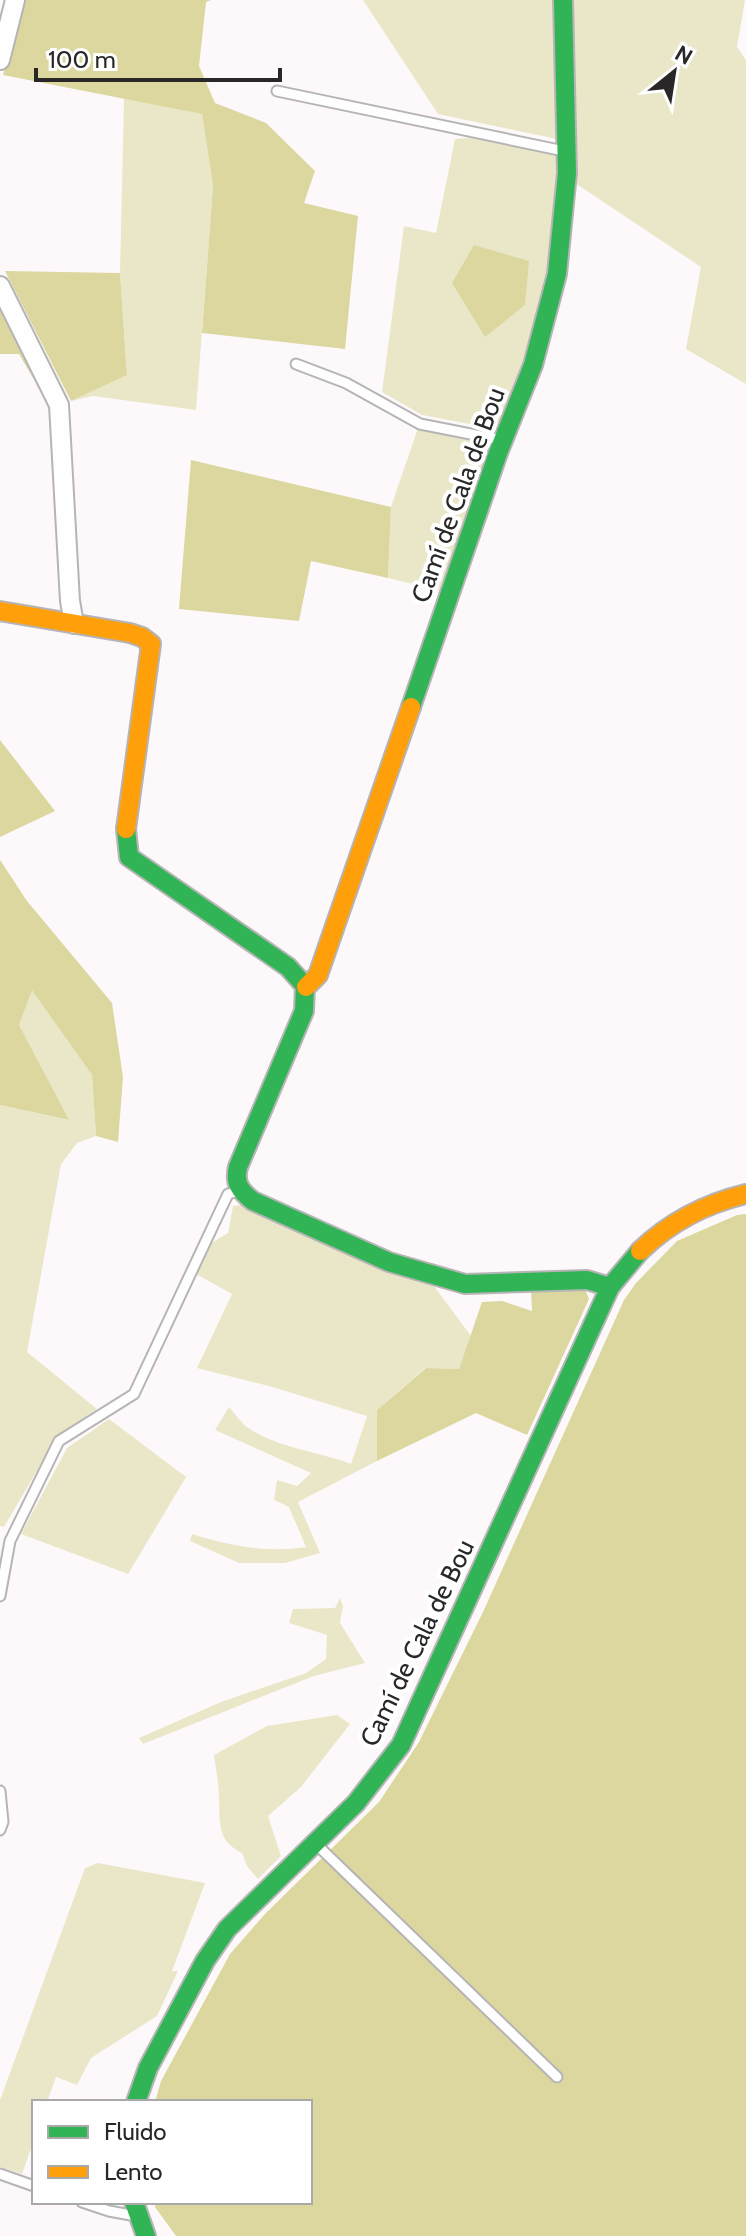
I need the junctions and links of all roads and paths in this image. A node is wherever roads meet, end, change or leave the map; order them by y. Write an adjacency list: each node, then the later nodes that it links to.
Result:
1 (15, 0): 3 (street)
2 (563, 0): 5 (street, Camí de Cala de Bou)
3 (0, 60)
4 (277, 91): 5 (lane)
5 (567, 152): 8 (street, Camí de Cala de Bou)
6 (0, 286): 10 (street)
7 (296, 364): 8 (lane)
8 (503, 441): 11 (street, Camí de Cala de Bou)
9 (0, 611): 10 (street)
10 (74, 624): 11 (street)
11 (306, 987): 12 (street, Camí de Cala de Bou)
12 (240, 1191): 14 (street); 15 (lane)
13 (746, 1194): 14 (street, Camí de Cala de Bou)
14 (610, 1287): 18 (street, Camí de Cala de Bou)
15 (0, 1596)
16 (0, 1791): 17 (lane)
17 (0, 1830)
18 (315, 1843): 19 (lane); 20 (street, Camí de Cala de Bou)
19 (557, 2077)
20 (137, 2100)
21 (0, 2174): 22 (lane)
22 (32, 2185)
23 (88, 2204): 24 (lane)
24 (136, 2209): 25 (street); 26 (street)
25 (146, 2236)
26 (153, 2236)

